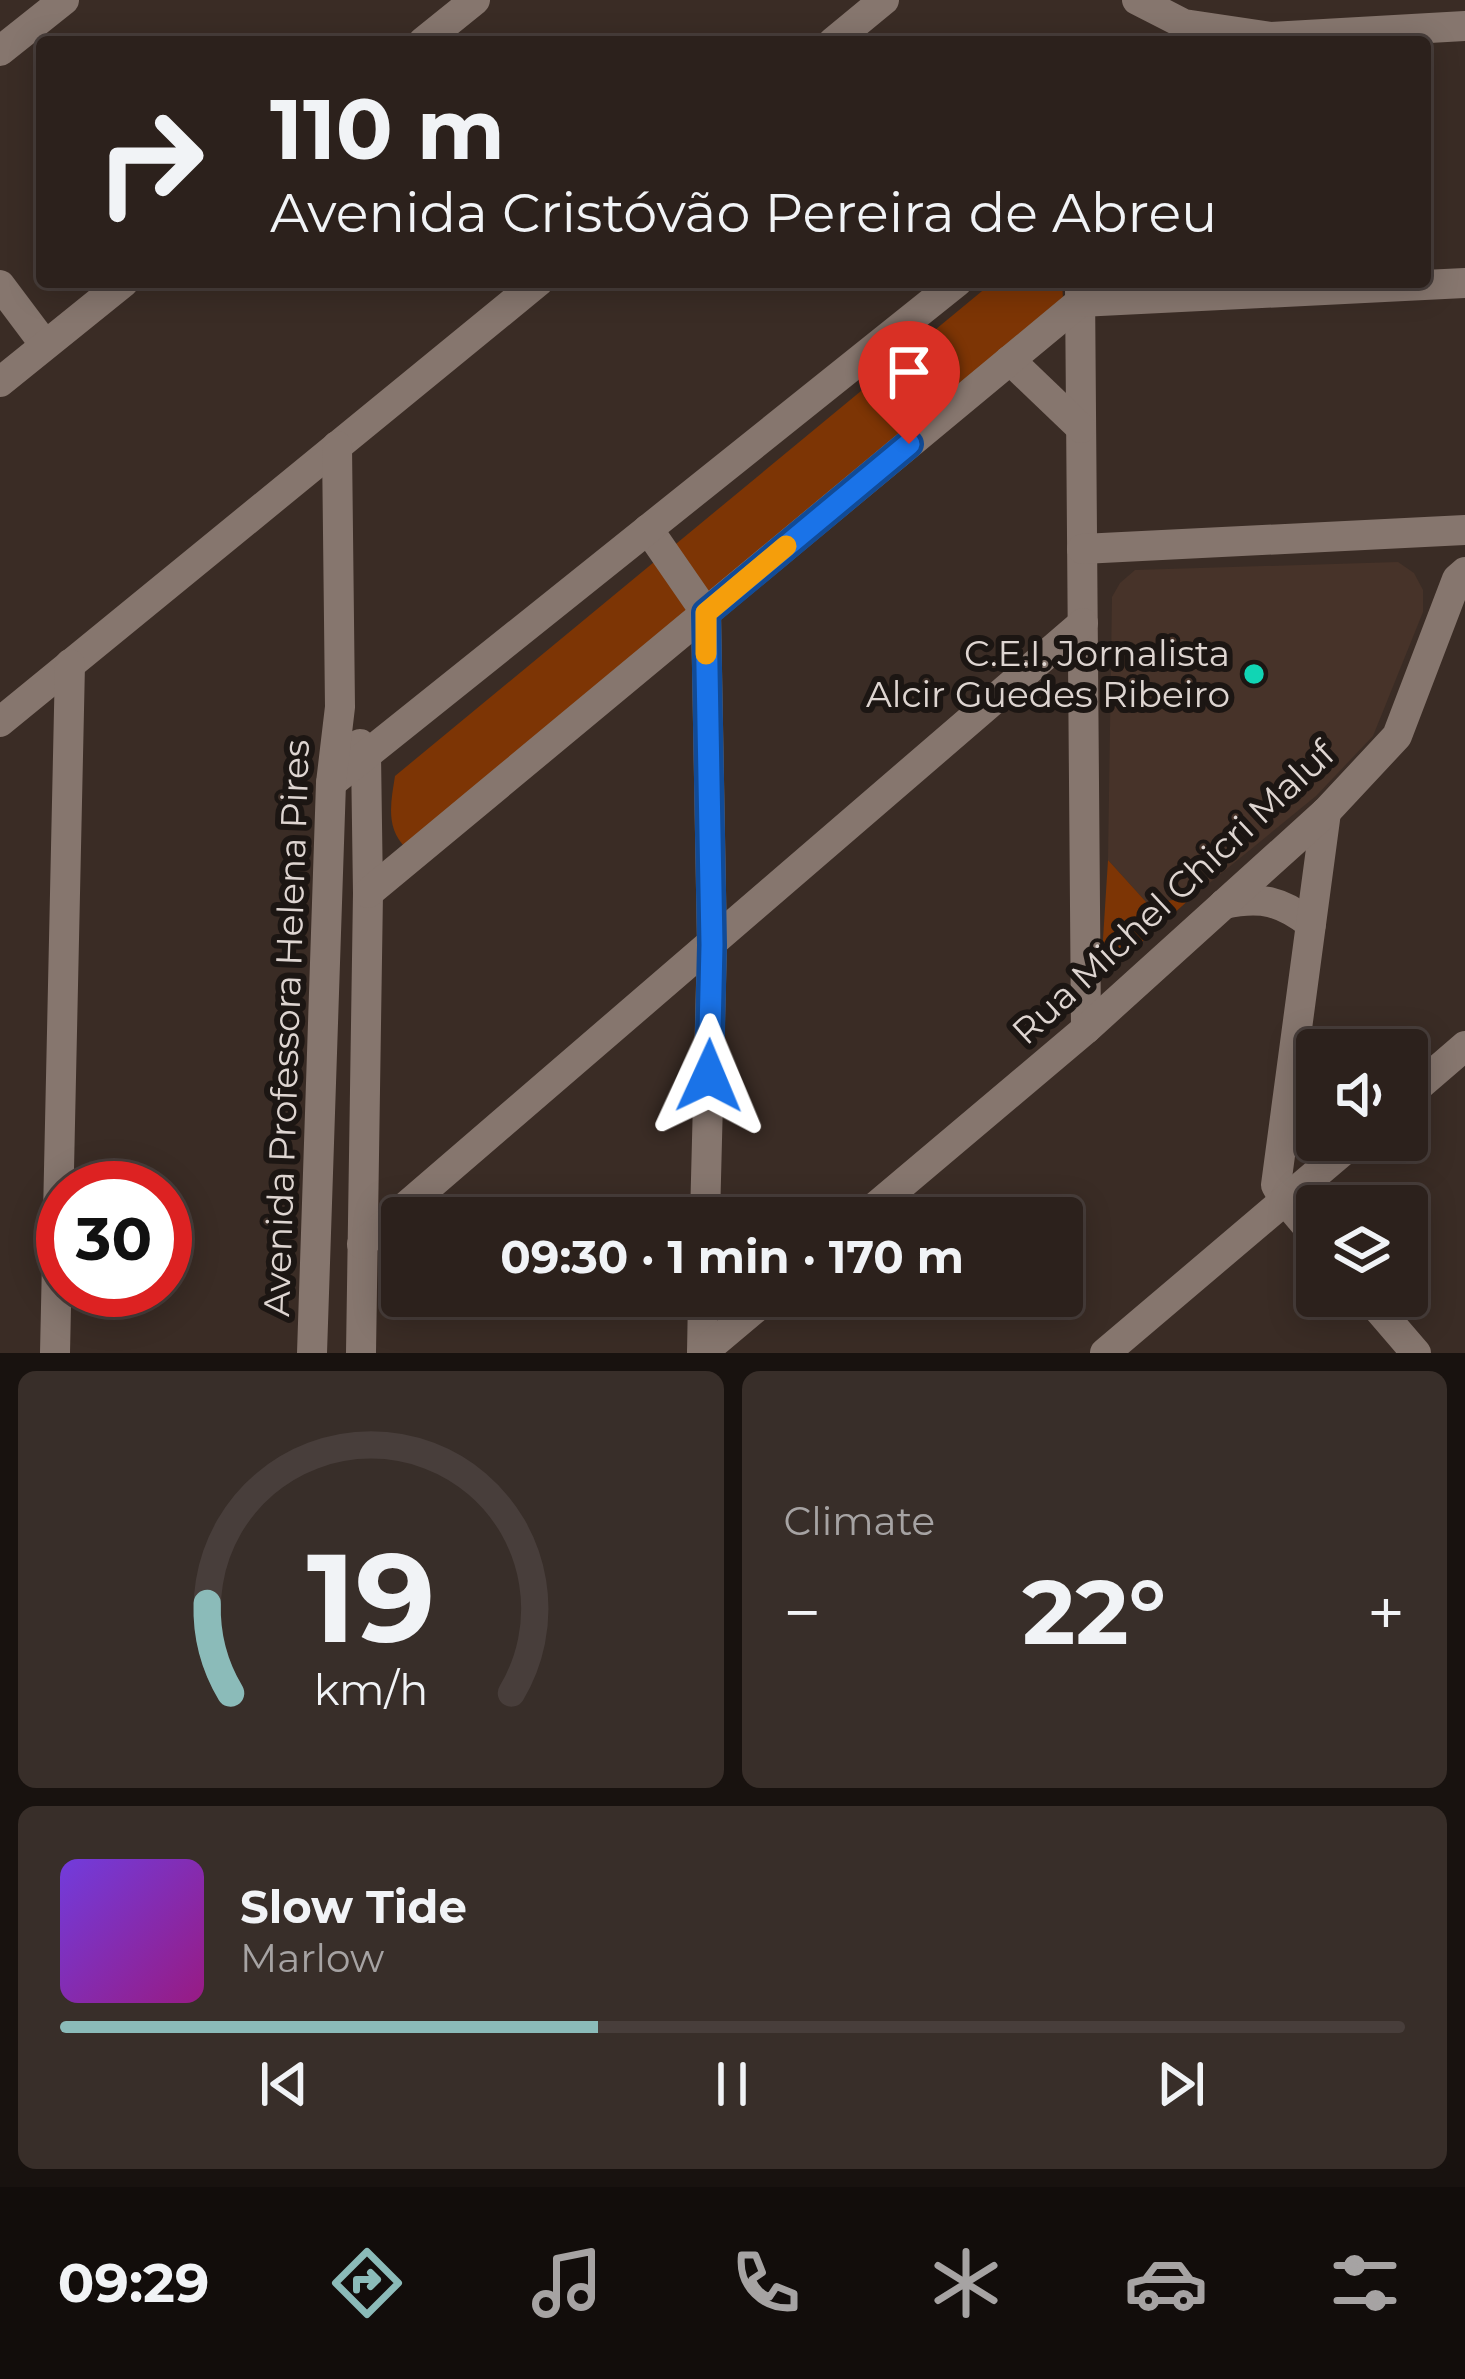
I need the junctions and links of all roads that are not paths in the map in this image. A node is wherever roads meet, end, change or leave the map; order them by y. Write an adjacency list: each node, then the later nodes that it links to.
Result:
1 (64, 0): 10 (street)
2 (475, 0): 6 (street)
3 (884, 0): 7 (street)
4 (1137, 0): 8 (street)
5 (1465, 26): 9 (street)
6 (430, 36)
7 (840, 36)
8 (1247, 36)
9 (1324, 36)
10 (0, 51)
11 (1465, 283): 12 (street)
12 (1431, 284)
13 (0, 285): 19 (street)
14 (116, 288): 19 (street)
15 (531, 288): 23 (street)
16 (949, 288): 24 (street)
17 (1251, 288): 18 (street)
18 (1080, 292): 20 (street); 22 (street)
19 (45, 345): 21 (street)
20 (1010, 360): 22 (street); 29 (street)
21 (0, 382)
22 (1081, 428): 27 (street)
23 (337, 446): 31 (street); 32 (street, Avenida Professora Helena Pires)
24 (648, 529): 29 (street); 34 (street)
25 (1465, 530): 26 (street)
26 (1431, 532): 27 (street); 28 (street)
27 (1082, 549): 30 (street)
28 (1461, 576): 36 (street, Rua Michel Chicri Maluf)
29 (706, 613): 37 (street); 40 (street)
30 (1083, 623): 40 (street); 41 (street)
31 (70, 664): 33 (street); 55 (street)
32 (340, 707): 34 (street, Avenida Professora Helena Pires); 35 (street, Avenida Professora Helena Pires)
33 (0, 722)
34 (366, 755): 35 (street); 37 (street, Avenida Professora Helena Pires)
35 (331, 783): 56 (street, Avenida Professora Helena Pires)
36 (1326, 812): 38 (street, Rua Michel Chicri Maluf); 39 (street)
37 (368, 893): 51 (street, Avenida Professora Helena Pires)
38 (1224, 904): 39 (street); 41 (street, Rua Michel Chicri Maluf)
39 (1311, 925): 44 (street)
40 (712, 945): 47 (street); 51 (street)
41 (1086, 1029): 48 (street, Rua Michel Chicri Maluf)
42 (1465, 1046): 43 (street)
43 (1428, 1078)
44 (1288, 1092): 45 (street); 49 (street)
45 (1296, 1123)
46 (1330, 1161): 49 (street)
47 (706, 1197)
48 (887, 1197)
49 (1284, 1199): 50 (street); 59 (street)
50 (1296, 1213)
51 (362, 1244): 57 (street, Avenida Professora Helena Pires)
52 (703, 1317): 58 (street)
53 (745, 1317): 58 (street)
54 (1385, 1317): 60 (street)
55 (55, 1353)
56 (312, 1353)
57 (361, 1353)
58 (702, 1353)
59 (1105, 1353)
60 (1416, 1353)

